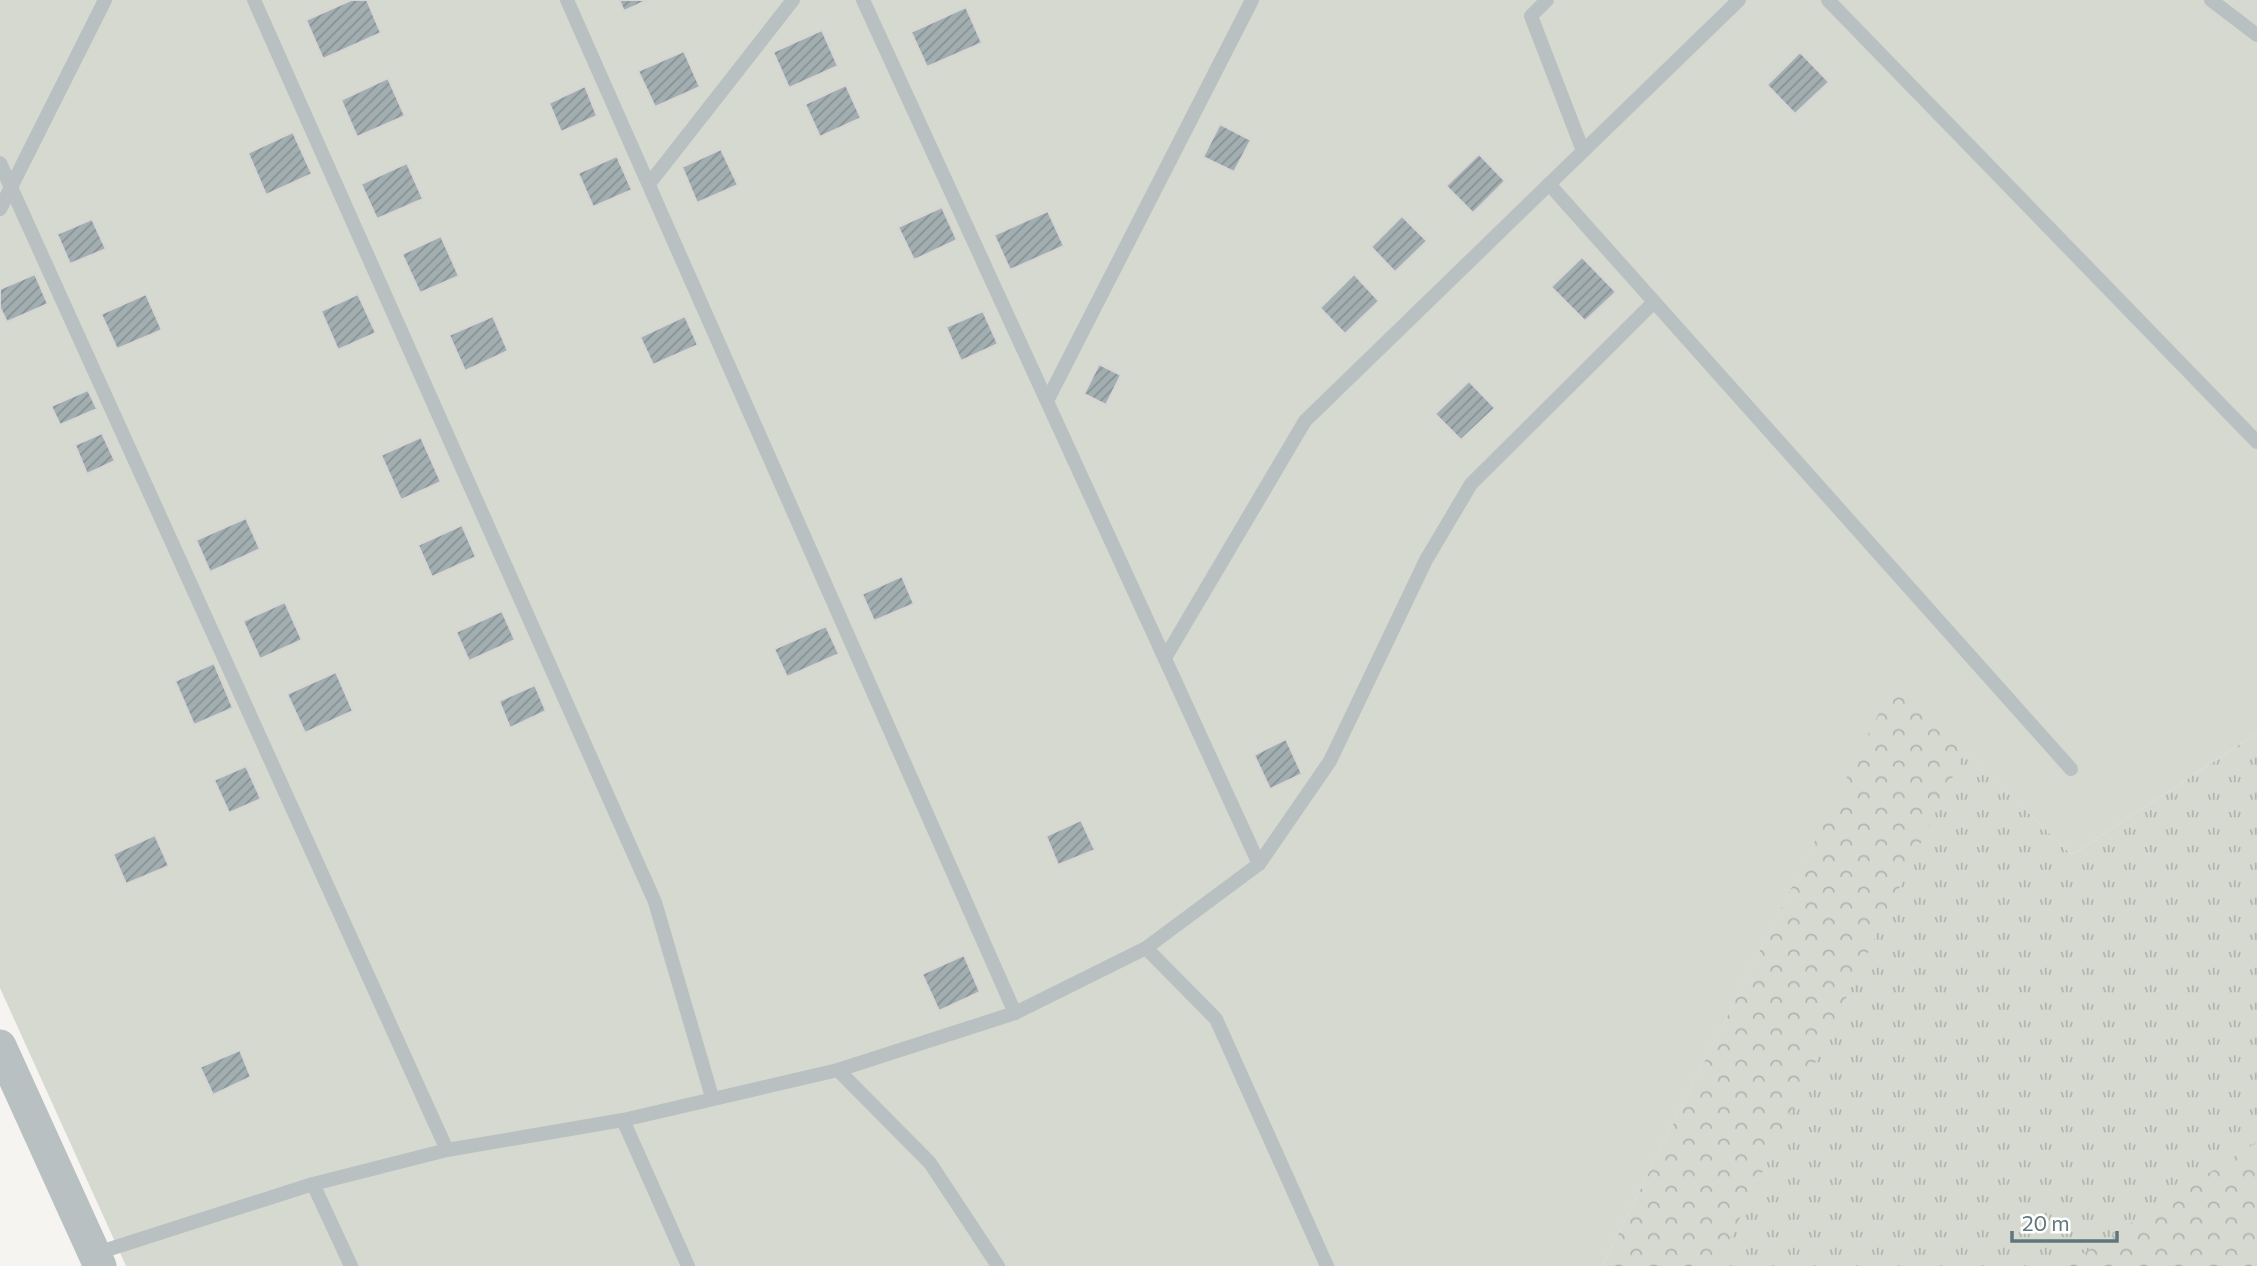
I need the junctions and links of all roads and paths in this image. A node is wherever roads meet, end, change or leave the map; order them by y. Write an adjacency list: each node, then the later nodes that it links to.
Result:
1 (105, 0): 16 (lane)
2 (254, 0): 28 (lane)
3 (567, 0): 14 (lane)
4 (793, 0): 14 (lane)
5 (863, 0): 19 (lane)
6 (1252, 0): 19 (lane)
7 (1547, 0): 12 (lane)
8 (1739, 0): 12 (lane)
9 (1828, 0): 20 (lane)
10 (2211, 0): 11 (lane)
11 (2257, 35)
12 (1583, 151): 15 (lane)
13 (0, 163): 16 (lane)
14 (649, 184): 25 (lane)
15 (1549, 184): 18 (lane); 21 (lane)
16 (12, 189): 17 (lane); 30 (lane)
17 (0, 209)
18 (1654, 302): 22 (lane); 23 (lane)
19 (1047, 401): 21 (lane)
20 (2257, 442)
21 (1165, 658): 23 (lane)
22 (2071, 769)
23 (1258, 864): 24 (lane)
24 (1146, 948): 25 (lane); 36 (lane)
25 (1015, 1013): 27 (lane)
26 (0, 1046): 32 (street)
27 (838, 1070): 28 (lane); 35 (lane)
28 (712, 1097): 29 (lane)
29 (623, 1119): 30 (lane); 34 (lane)
30 (447, 1150): 31 (lane)
31 (313, 1184): 32 (lane); 33 (lane)
32 (97, 1260)
33 (351, 1266)
34 (688, 1266)
35 (998, 1266)
36 (1326, 1266)

